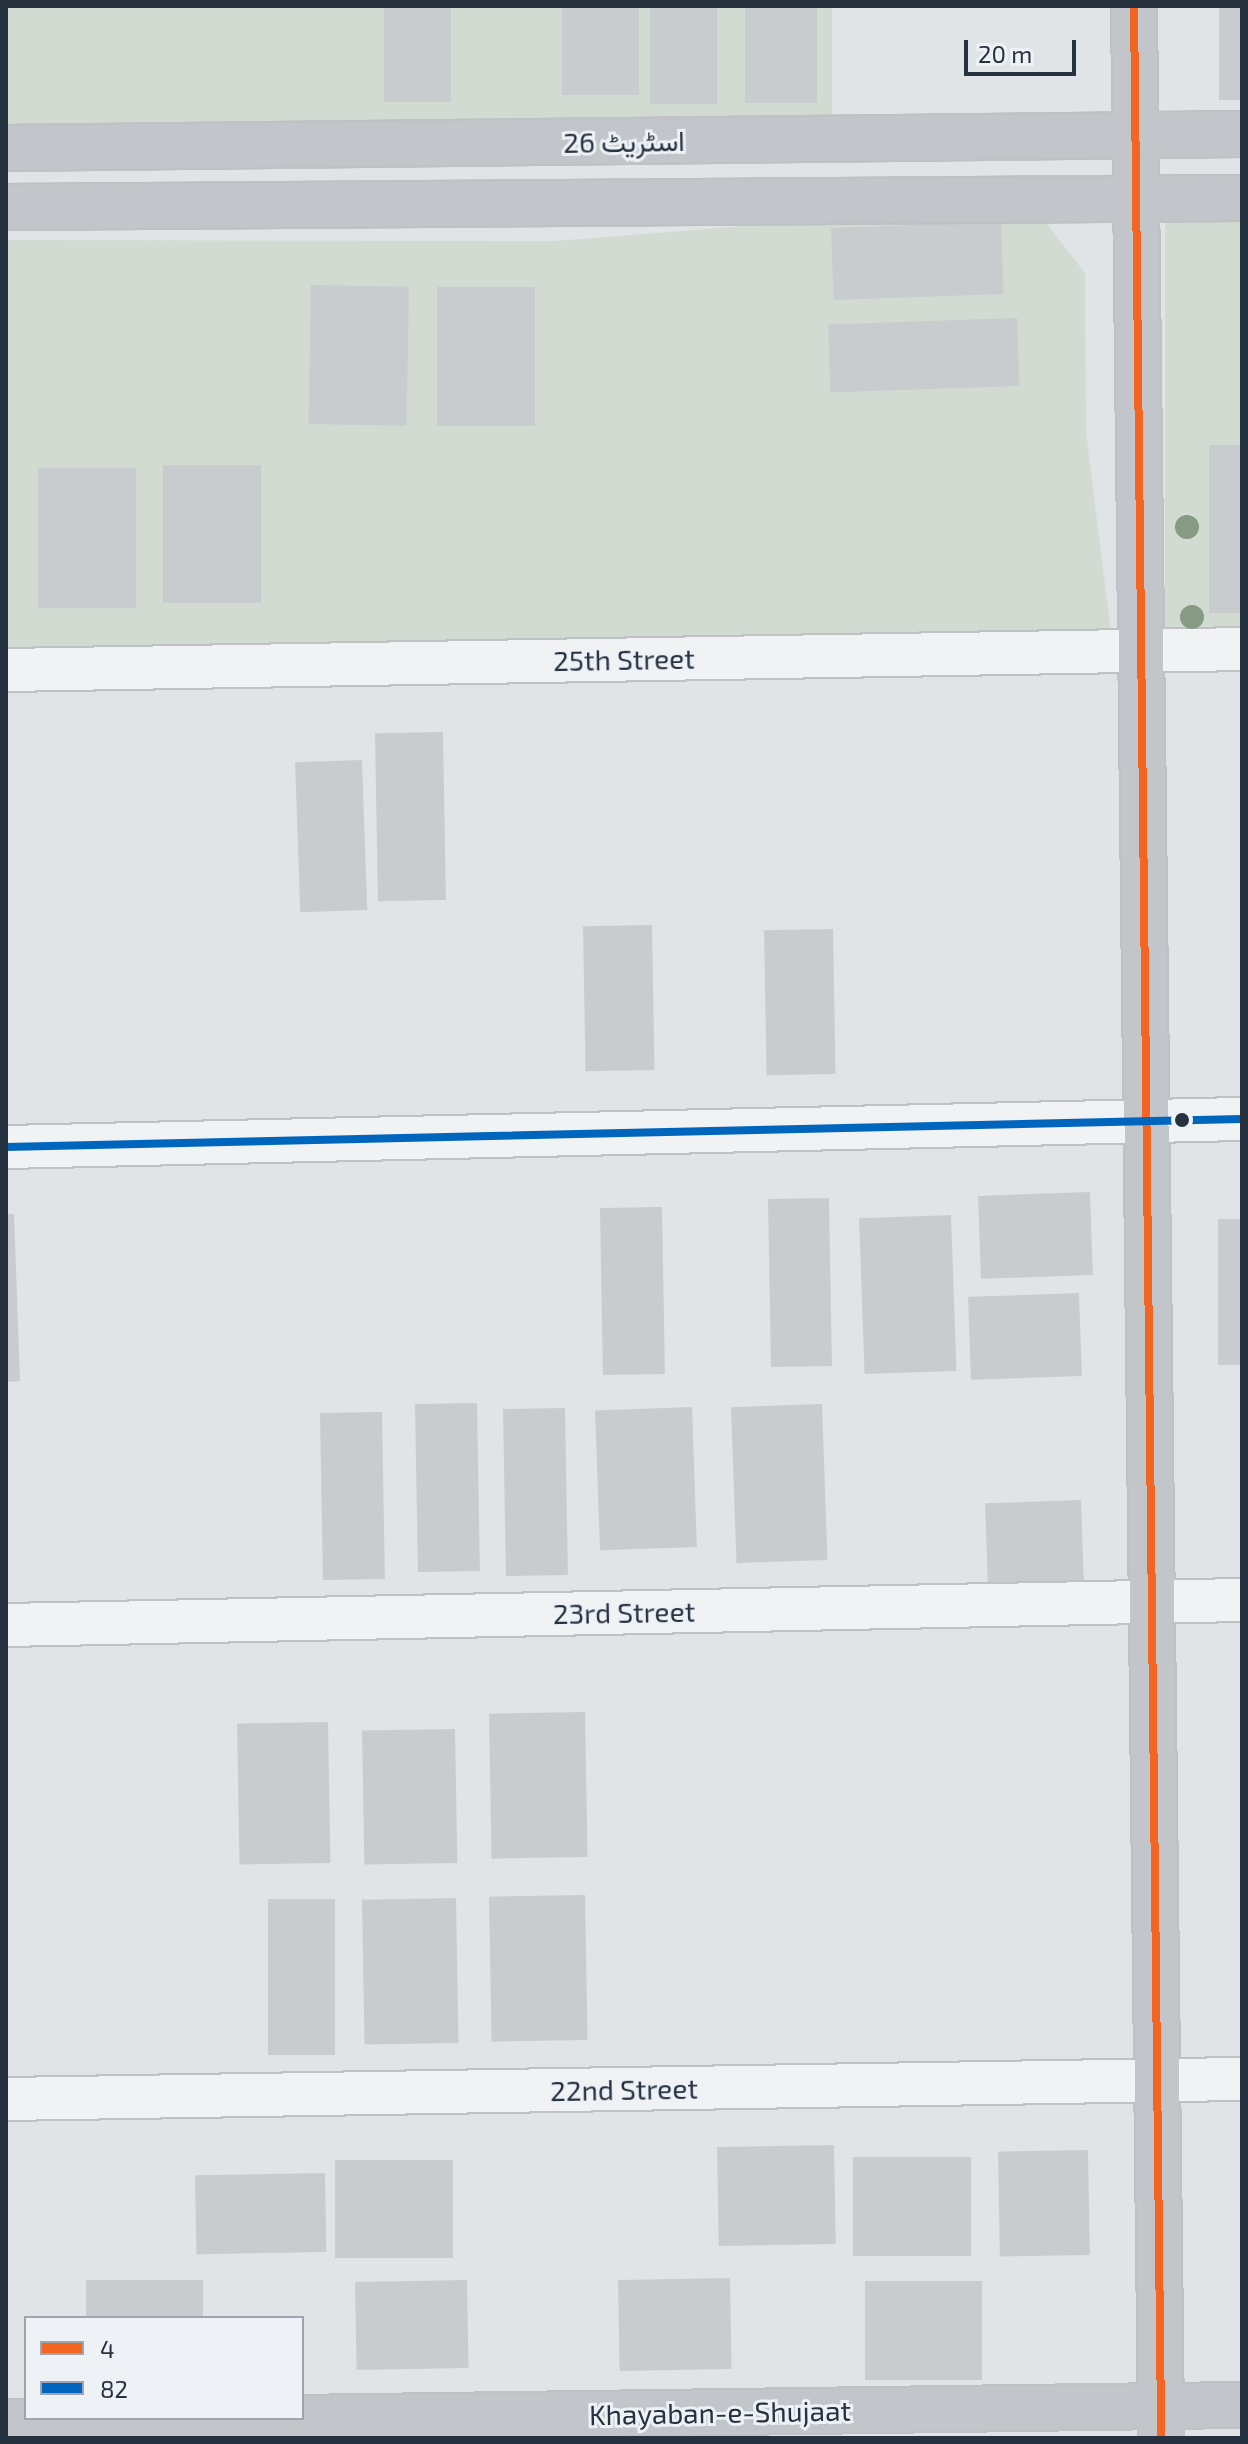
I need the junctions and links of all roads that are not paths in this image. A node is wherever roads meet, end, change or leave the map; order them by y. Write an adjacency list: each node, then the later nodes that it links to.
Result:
1 (1134, 6): 3 (main road)
2 (1242, 134): 3 (main road, اسٹریٹ 26)
3 (1136, 136): 4 (main road, اسٹریٹ 26); 6 (main road)
4 (6, 148)
5 (1242, 198): 6 (main road)
6 (1135, 200): 7 (main road); 9 (main road)
7 (6, 207)
8 (1242, 649): 9 (street, 25th Street)
9 (1138, 651): 10 (street, 25th Street); 11 (main road)
10 (6, 670)
11 (1148, 1119): 12 (street); 13 (street); 15 (main road)
12 (1242, 1119)
13 (6, 1147)
14 (1242, 1600): 15 (street, 23rd Street)
15 (1147, 1601): 16 (street, 23rd Street); 18 (main road)
16 (6, 1625)
17 (1242, 2079): 18 (street, 22nd Street)
18 (1154, 2080): 19 (street, 22nd Street); 22 (main road)
19 (6, 2099)
20 (1242, 2405): 22 (main road, Khayaban-e-Shujaat)
21 (6, 2422): 22 (main road, Khayaban-e-Shujaat)
22 (1161, 2422)

